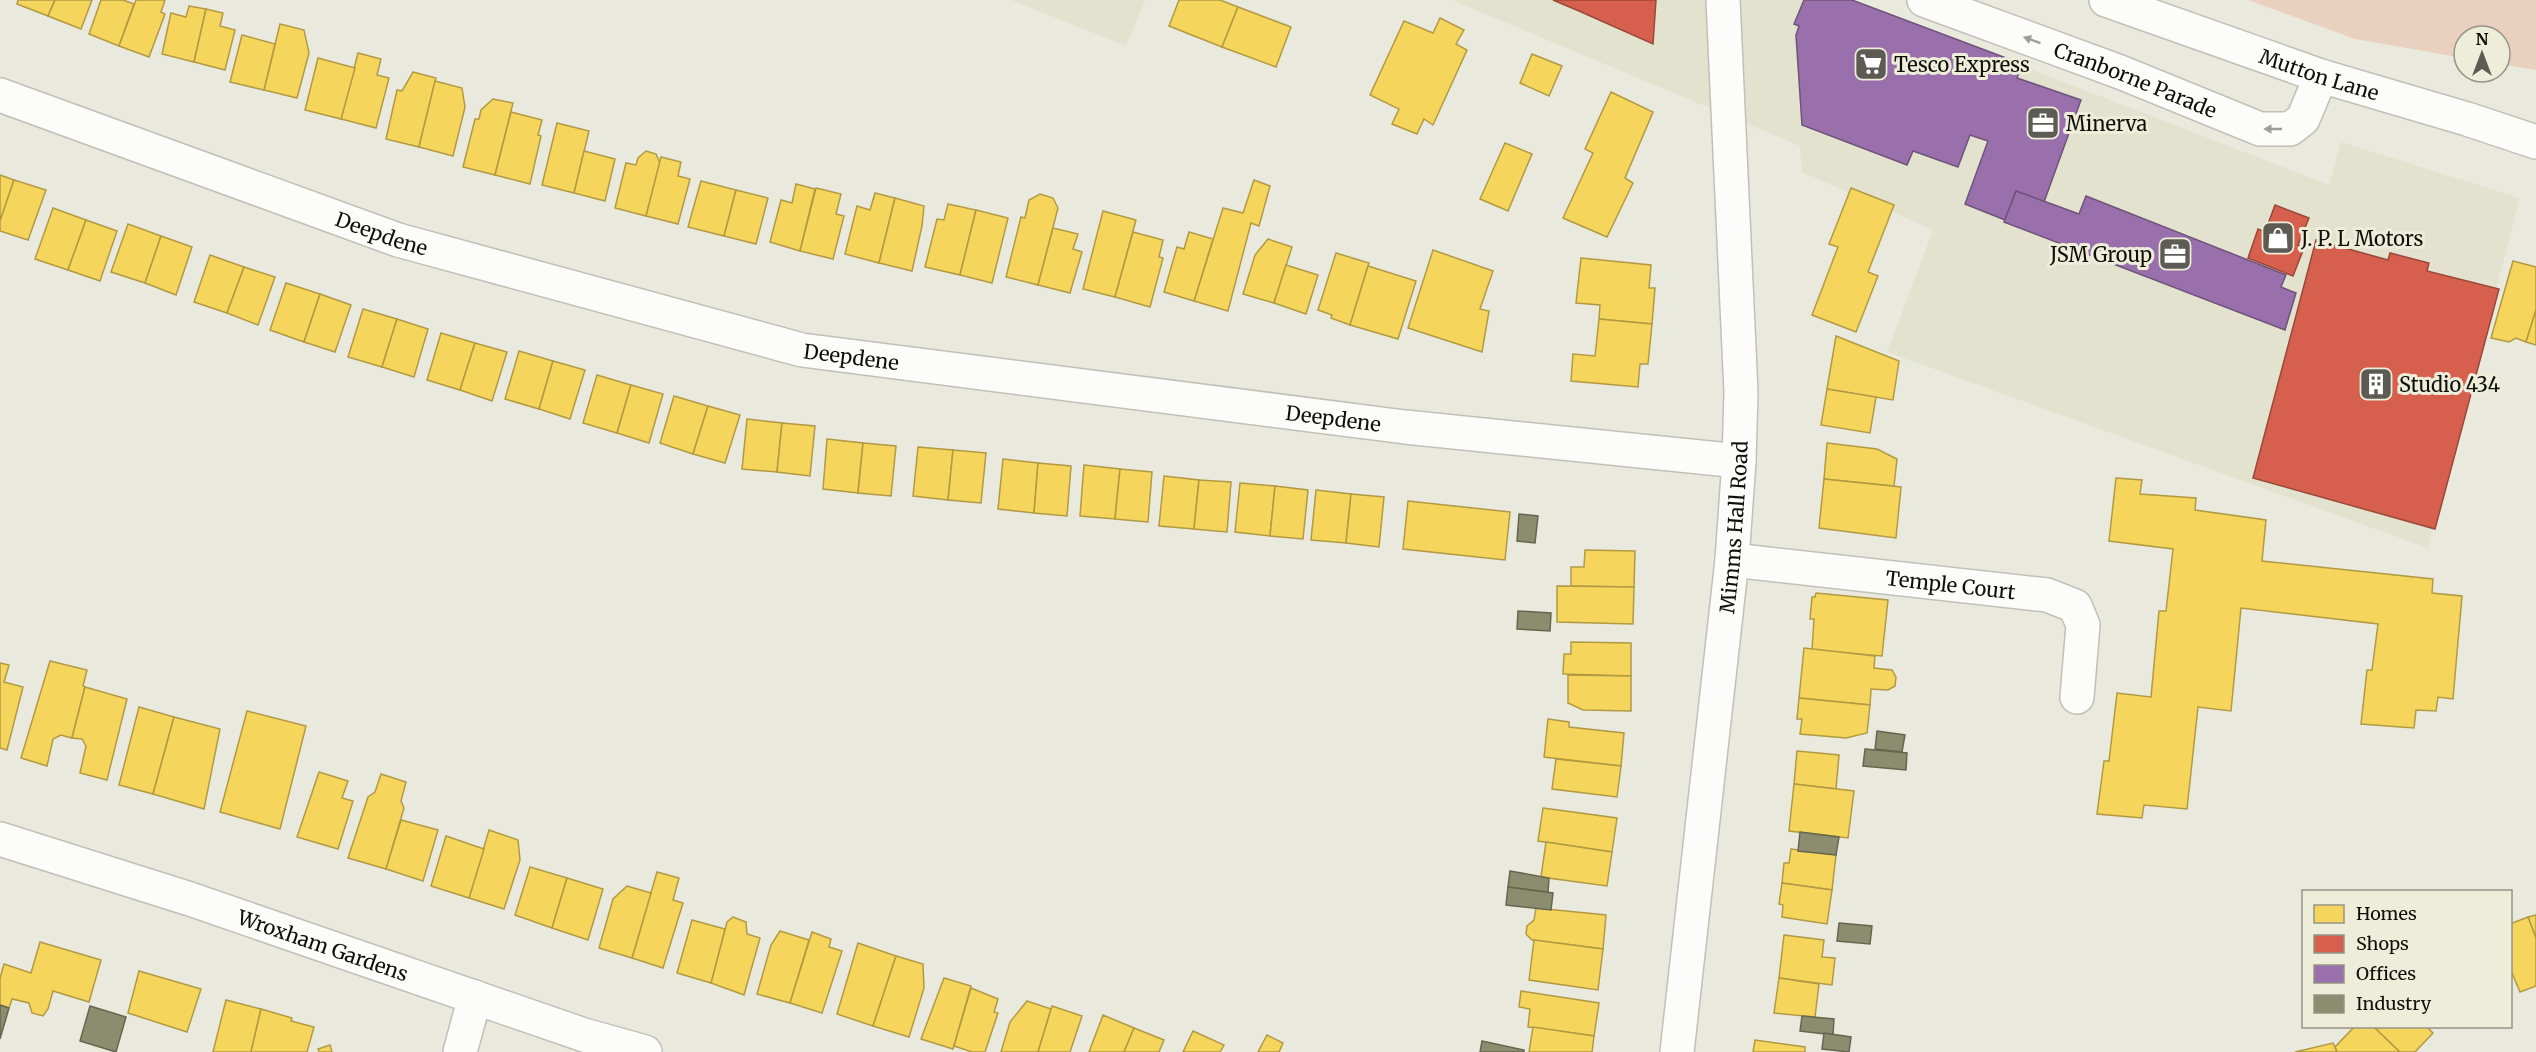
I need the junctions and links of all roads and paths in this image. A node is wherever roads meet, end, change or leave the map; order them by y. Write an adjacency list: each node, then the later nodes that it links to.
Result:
1 (1723, 0): 7 (street, Mimms Hall Road)
2 (1924, 0): 4 (street, Cranborne Parade, one-way to 2)
3 (2106, 0): 4 (street, Mutton Lane)
4 (2321, 76): 6 (street, Mutton Lane)
5 (0, 95): 7 (street, Deepdene)
6 (2536, 142)
7 (1739, 461): 8 (street, Mimms Hall Road)
8 (1732, 560): 9 (street, Temple Court); 14 (street, Mimms Hall Road)
9 (2077, 697)
10 (0, 839): 11 (street, Wroxham Gardens)
11 (475, 996): 12 (street); 13 (street, Wroxham Gardens)
12 (460, 1052)
13 (645, 1052)
14 (1677, 1052)

